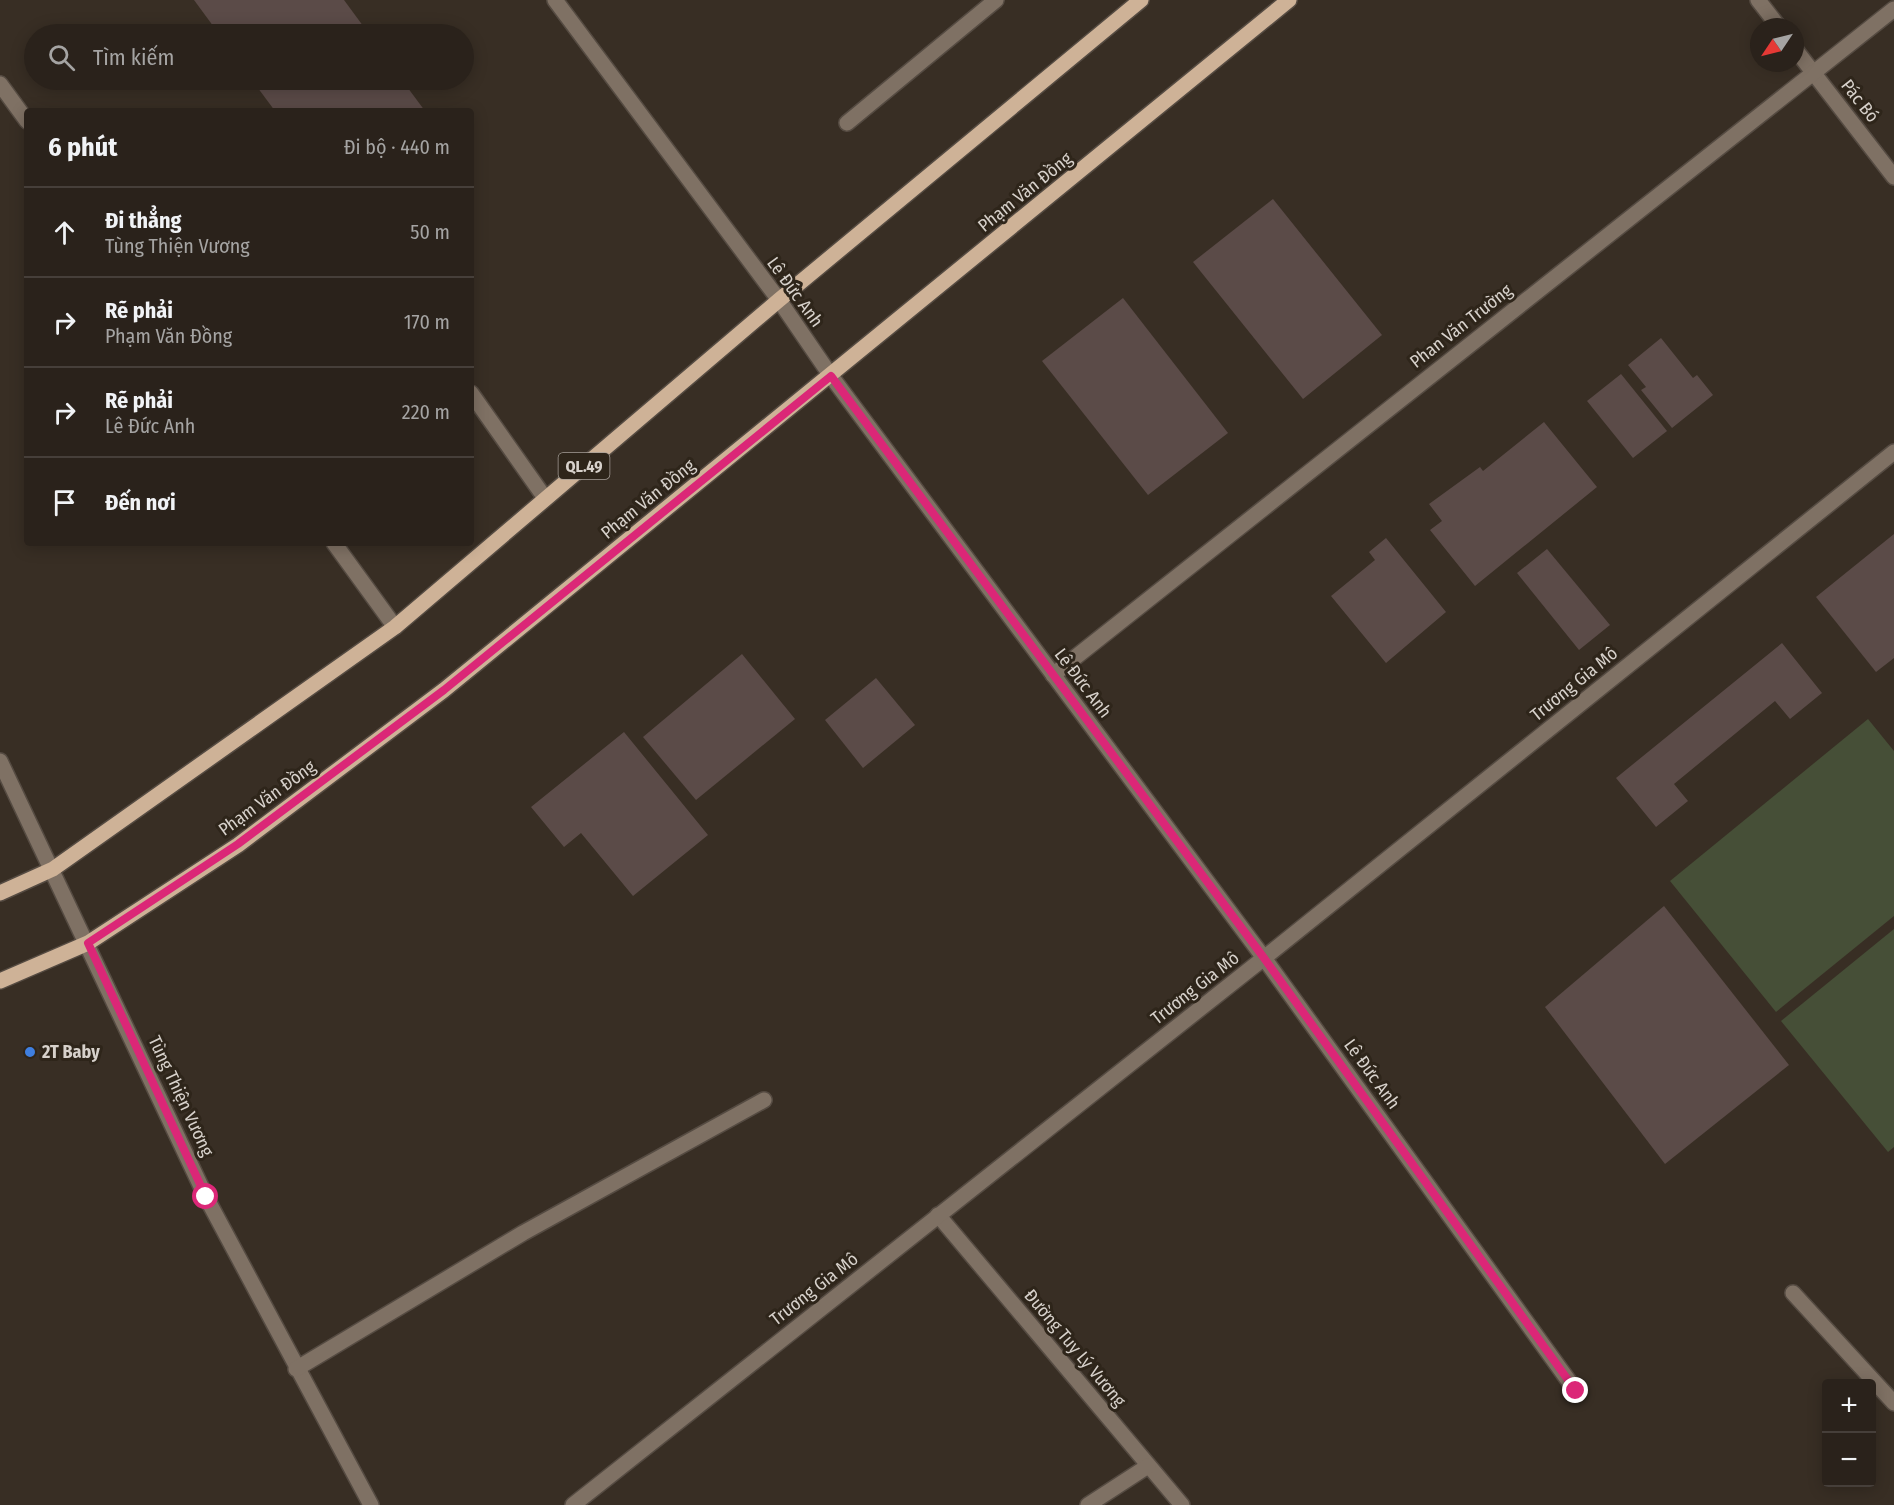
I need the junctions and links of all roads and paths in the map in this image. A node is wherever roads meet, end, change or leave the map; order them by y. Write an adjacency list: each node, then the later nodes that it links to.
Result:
1 (555, 0): 14 (street, Lê Đức Anh)
2 (996, 0): 12 (street)
3 (1141, 0): 14 (main road, QL.49)
4 (1289, 0): 15 (main road, Phạm Văn Đồng)
5 (1758, 0): 7 (street)
6 (1894, 9): 9 (street, Phan Văn Trường)
7 (1772, 18)
8 (1804, 61): 9 (street, Pác Bó)
9 (1813, 73): 13 (street, Pác Bó); 21 (street, Phan Văn Trường)
10 (0, 84): 11 (street)
11 (24, 117)
12 (847, 123)
13 (1894, 177)
14 (779, 300): 15 (street, Lê Đức Anh); 18 (main road, QL.49)
15 (831, 376): 21 (street, Lê Đức Anh); 25 (main road, Phạm Văn Đồng)
16 (474, 397): 18 (street)
17 (1894, 452): 26 (street, Trương Gia Mô)
18 (545, 498): 20 (main road, QL.49)
19 (336, 546): 20 (street)
20 (395, 627): 23 (main road, QL.49)
21 (1053, 675): 26 (street, Lê Đức Anh)
22 (0, 761): 23 (street, Tùng Thiện Vương)
23 (53, 869): 24 (main road, QL.49); 25 (street, Tùng Thiện Vương)
24 (0, 893)
25 (88, 943): 27 (main road, Phạm Văn Đồng); 31 (street, Tùng Thiện Vương)
26 (1264, 958): 29 (street, Trương Gia Mô); 32 (street, Lê Đức Anh)
27 (0, 981)
28 (764, 1100): 31 (street)
29 (938, 1215): 34 (street, Đường Tuy Lý Vương); 36 (street, Trương Gia Mô)
30 (1793, 1293): 33 (street)
31 (296, 1369): 35 (street, Tùng Thiện Vương)
32 (1576, 1391)
33 (1894, 1404)
34 (1148, 1466): 37 (street); 38 (street, Đường Tuy Lý Vương)
35 (371, 1505)
36 (573, 1505)
37 (1088, 1505)
38 (1182, 1505)

